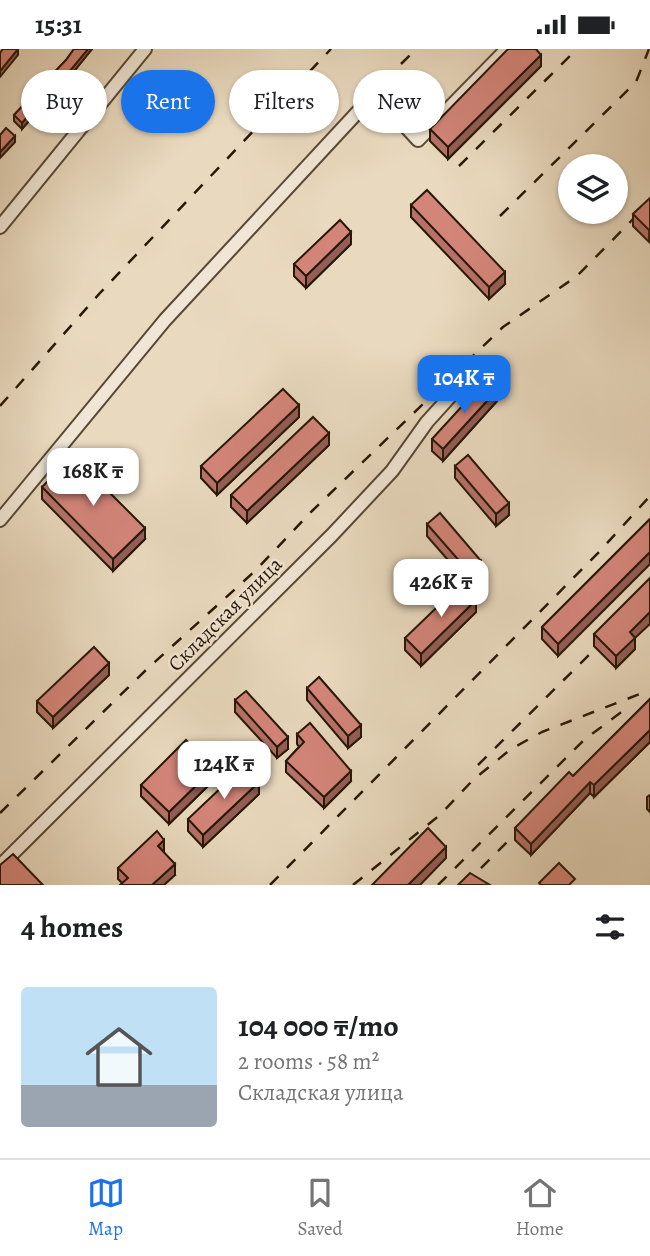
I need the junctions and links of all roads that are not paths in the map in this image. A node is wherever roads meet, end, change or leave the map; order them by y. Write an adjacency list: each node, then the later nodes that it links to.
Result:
1 (145, 49): 3 (street)
2 (507, 49): 5 (street)
3 (0, 227)
4 (465, 380): 6 (street, Складская улица)
5 (0, 520)
6 (0, 866)

